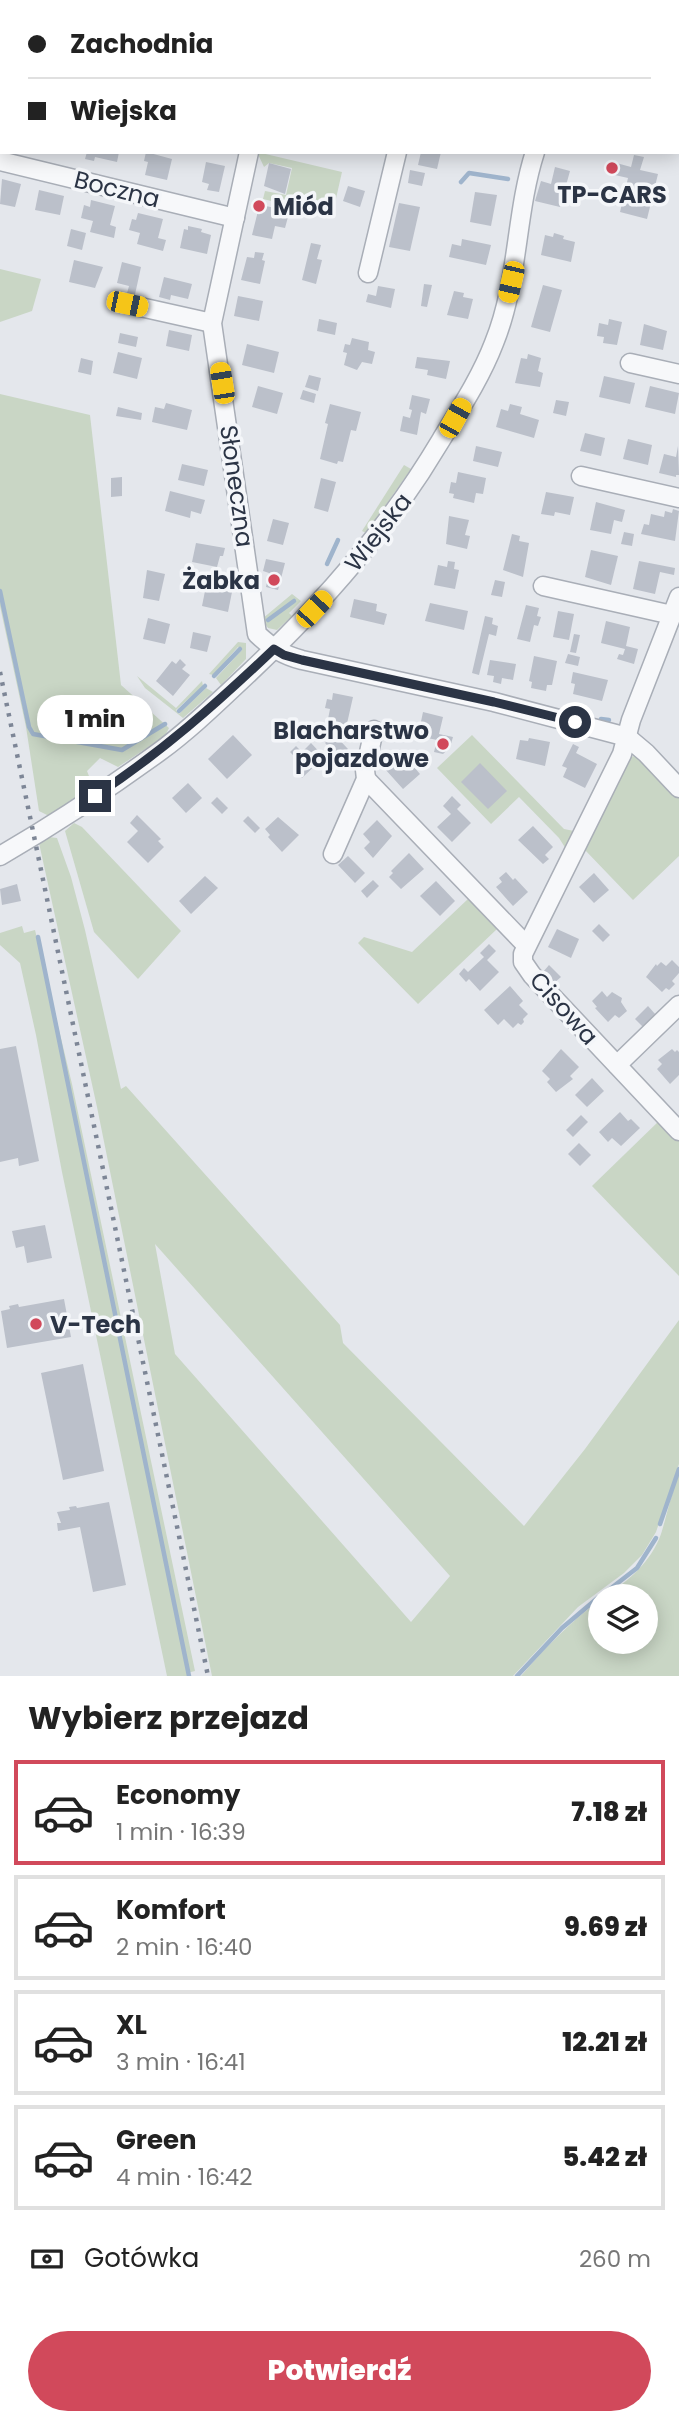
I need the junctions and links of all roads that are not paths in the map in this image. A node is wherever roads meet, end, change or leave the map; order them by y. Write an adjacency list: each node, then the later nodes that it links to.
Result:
1 (249, 154): 5 (street, Słoneczna)
2 (397, 154): 6 (street)
3 (534, 154): 17 (street, Wiejska)
4 (0, 161): 5 (street, Boczna)
5 (235, 218): 8 (street, Słoneczna)
6 (368, 273)
7 (127, 304): 8 (street)
8 (212, 323): 17 (street, Słoneczna)
9 (630, 363): 10 (street)
10 (679, 374)
11 (581, 476): 12 (street)
12 (679, 498)
13 (543, 586): 15 (street)
14 (679, 597): 15 (street)
15 (672, 615): 16 (street)
16 (672, 636): 19 (street)
17 (274, 649): 19 (street); 23 (street, Wiejska)
18 (374, 730): 20 (street)
19 (627, 737): 21 (street); 24 (street)
20 (366, 779): 22 (street); 24 (street)
21 (679, 788)
22 (333, 854)
23 (0, 856)
24 (526, 945): 26 (street, Cisowa)
25 (679, 1005): 26 (street, Cisowa)
26 (617, 1065): 27 (street, Cisowa)
27 (679, 1131)

